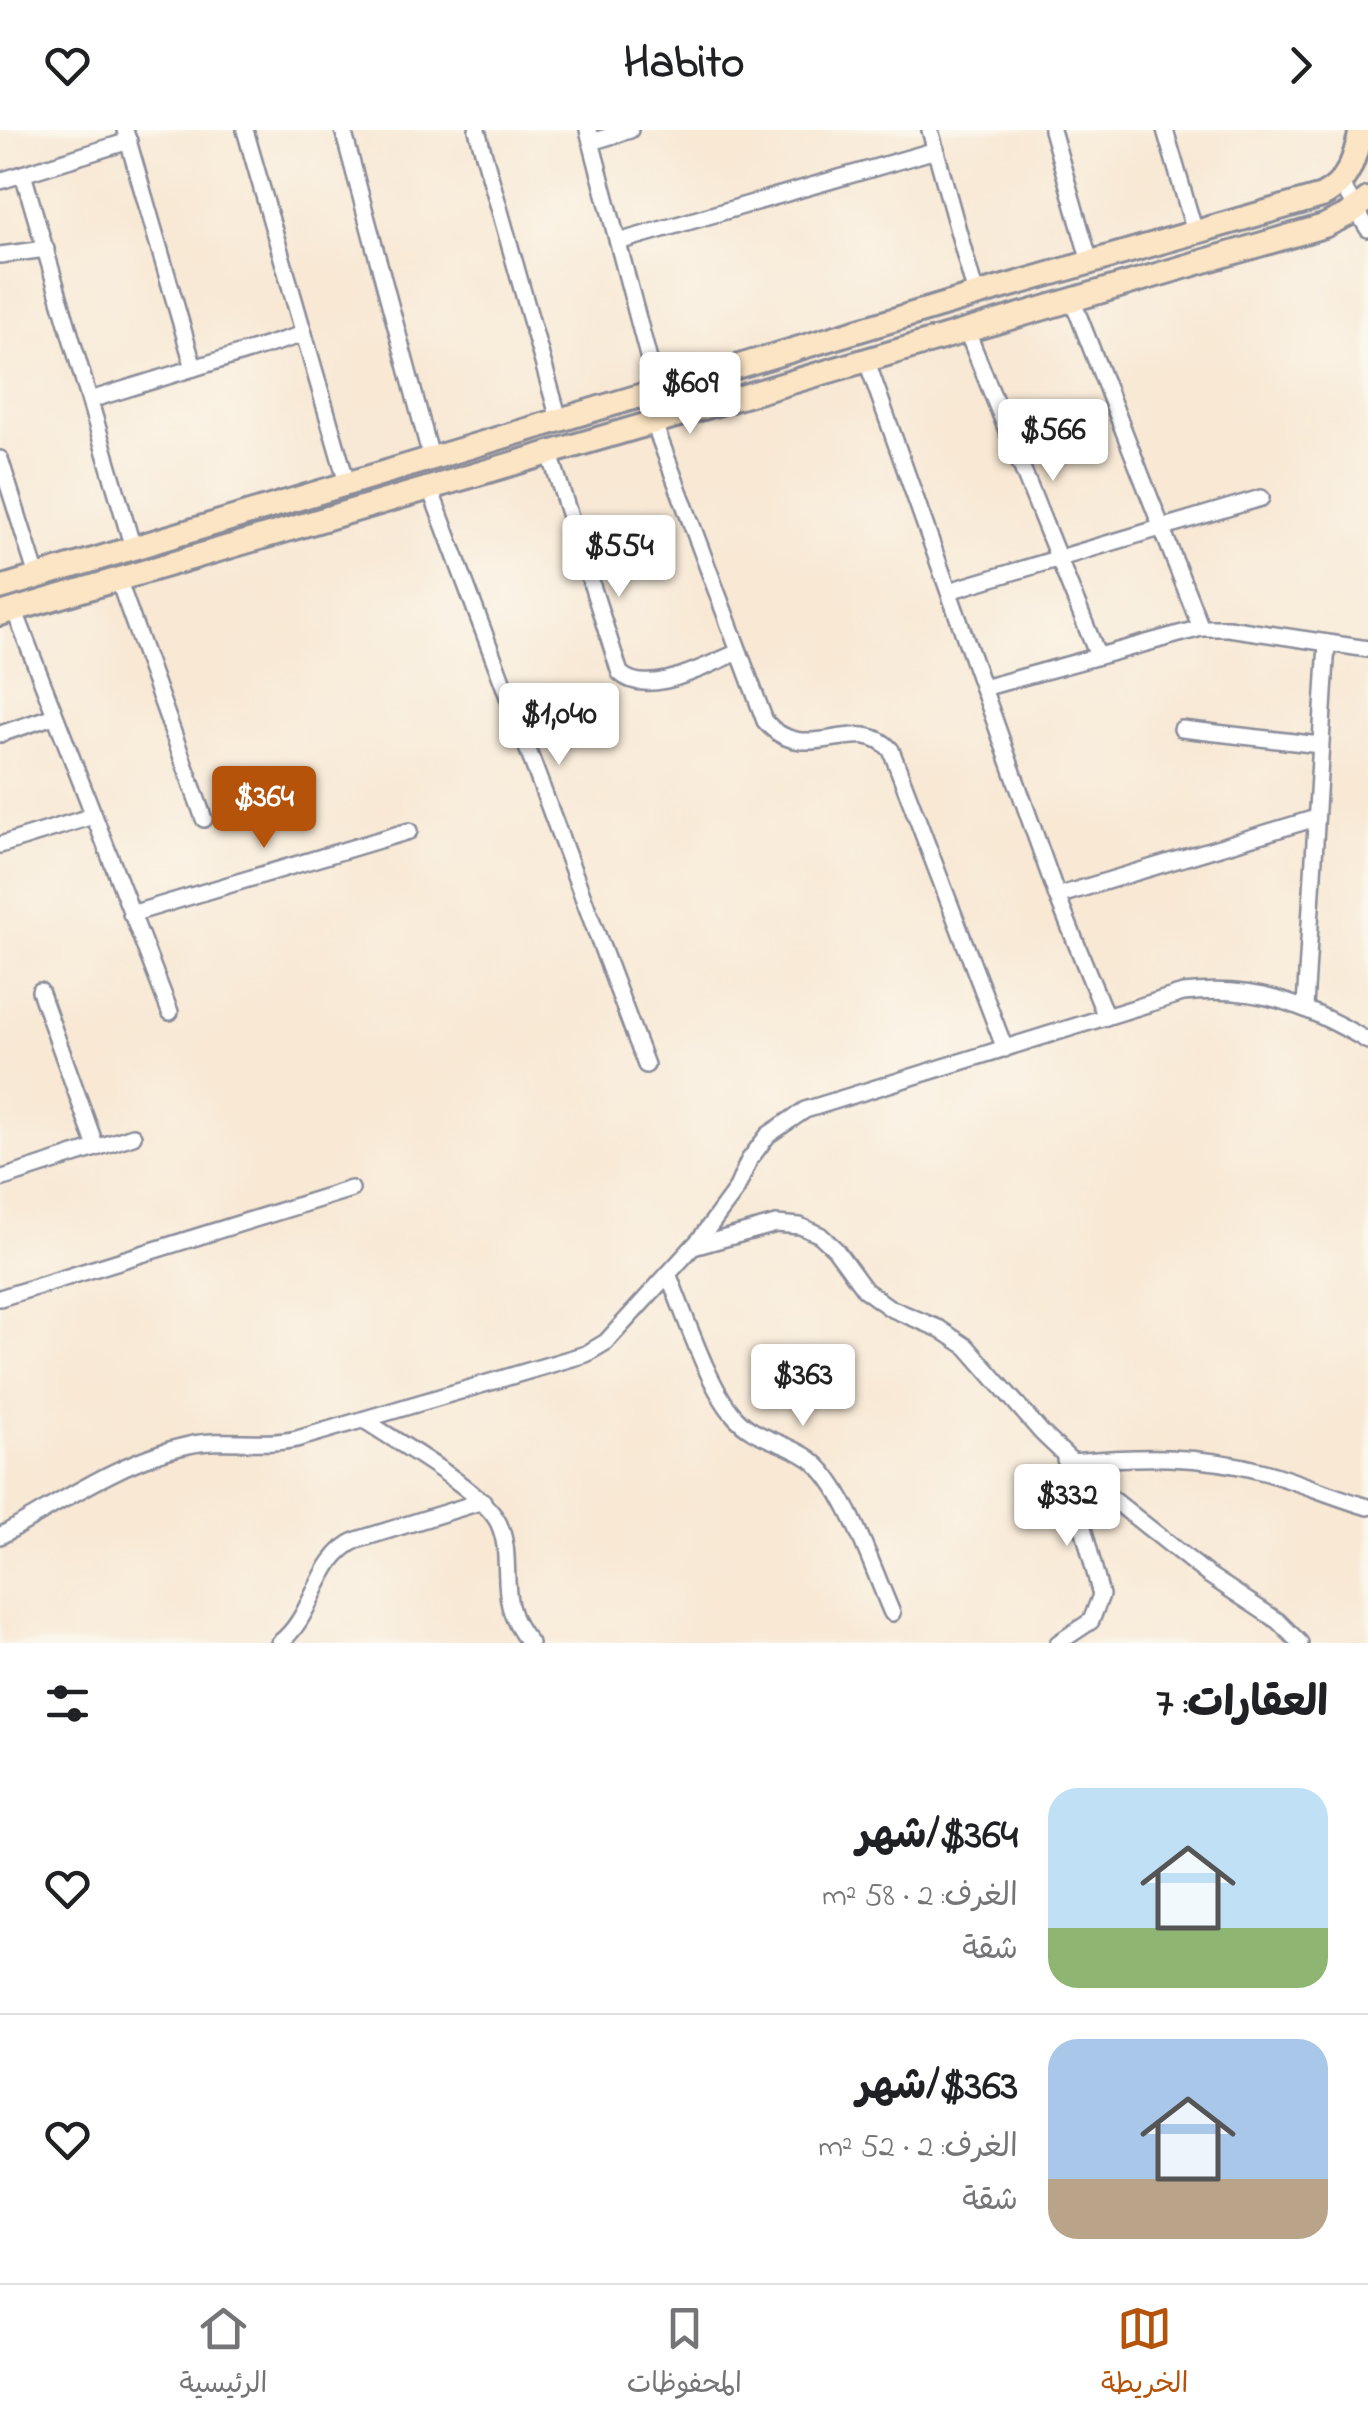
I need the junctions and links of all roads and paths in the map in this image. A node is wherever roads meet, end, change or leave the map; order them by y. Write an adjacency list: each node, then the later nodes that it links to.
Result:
1 (245, 130): 24 (street)
2 (344, 130): 34 (street)
3 (477, 130): 31 (street)
4 (630, 130): 10 (street)
5 (930, 130): 11 (street)
6 (1052, 130): 20 (street)
7 (1165, 130): 16 (street)
8 (1360, 130): 14 (street)
9 (127, 136): 12 (street); 26 (street)
10 (590, 136): 17 (street)
11 (936, 150): 17 (street); 21 (street)
12 (24, 174): 13 (street); 18 (street)
13 (0, 181)
14 (1341, 184): 15 (street); 16 (street)
15 (1364, 213): 22 (street)
16 (1195, 232): 20 (street)
17 (618, 242): 28 (street)
18 (46, 249): 19 (street); 29 (street)
19 (0, 254)
20 (1090, 262): 21 (street)
21 (976, 295): 27 (street)
22 (1072, 299): 23 (street); 39 (street)
23 (966, 329): 25 (street); 43 (street)
24 (304, 334): 26 (street); 36 (street)
25 (866, 358): 30 (street); 47 (street)
26 (194, 368): 29 (street)
27 (708, 375): 28 (street); 30 (street)
28 (658, 390): 31 (street)
29 (90, 400): 41 (street)
30 (715, 402): 32 (street)
31 (559, 420): 34 (street)
32 (653, 421): 33 (street); 52 (street)
33 (549, 452): 37 (street); 52 (street)
34 (431, 457): 36 (street)
35 (0, 458): 44 (street)
36 (348, 483): 40 (street)
37 (430, 486): 42 (street); 72 (street)
38 (1261, 498): 39 (street)
39 (1162, 528): 43 (street); 49 (street)
40 (184, 532): 41 (street); 42 (street)
41 (132, 548): 44 (street)
42 (193, 556): 45 (street)
43 (1059, 558): 47 (street); 53 (street)
44 (37, 576): 46 (street)
45 (118, 579): 48 (street); 61 (street)
46 (0, 588)
47 (949, 591): 54 (street)
48 (7, 612): 55 (street)
49 (1200, 628): 50 (street); 53 (street)
50 (1327, 644): 51 (street); 58 (street)
51 (1368, 649)
52 (739, 652): 71 (street)
53 (1098, 656): 54 (street)
54 (983, 688): 64 (street)
55 (54, 716): 57 (street); 59 (street)
56 (1182, 730): 58 (street)
57 (0, 734)
58 (1320, 745): 60 (street)
59 (93, 816): 63 (street); 65 (street)
60 (1316, 818): 64 (street); 67 (street)
61 (204, 819)
62 (409, 831): 65 (street)
63 (0, 845)
64 (1058, 896): 69 (street)
65 (131, 914): 68 (street)
66 (40, 992): 74 (street)
67 (1305, 1007): 69 (street); 70 (street)
68 (170, 1012)
69 (1106, 1017): 71 (street)
70 (1368, 1041)
71 (1005, 1049): 77 (street)
72 (646, 1065)
73 (133, 1136): 74 (street)
74 (96, 1147): 75 (street)
75 (0, 1179)
76 (351, 1189): 79 (street)
77 (693, 1247): 78 (street); 81 (street)
78 (668, 1274): 80 (street); 85 (street)
79 (0, 1298)
80 (364, 1420): 82 (street); 84 (street)
81 (1068, 1458): 83 (street); 88 (street); 89 (street)
82 (483, 1502): 86 (street); 87 (street)
83 (1368, 1506)
84 (0, 1536)
85 (892, 1613)
86 (279, 1643)
87 (530, 1643)
88 (1058, 1643)
89 (1300, 1643)

